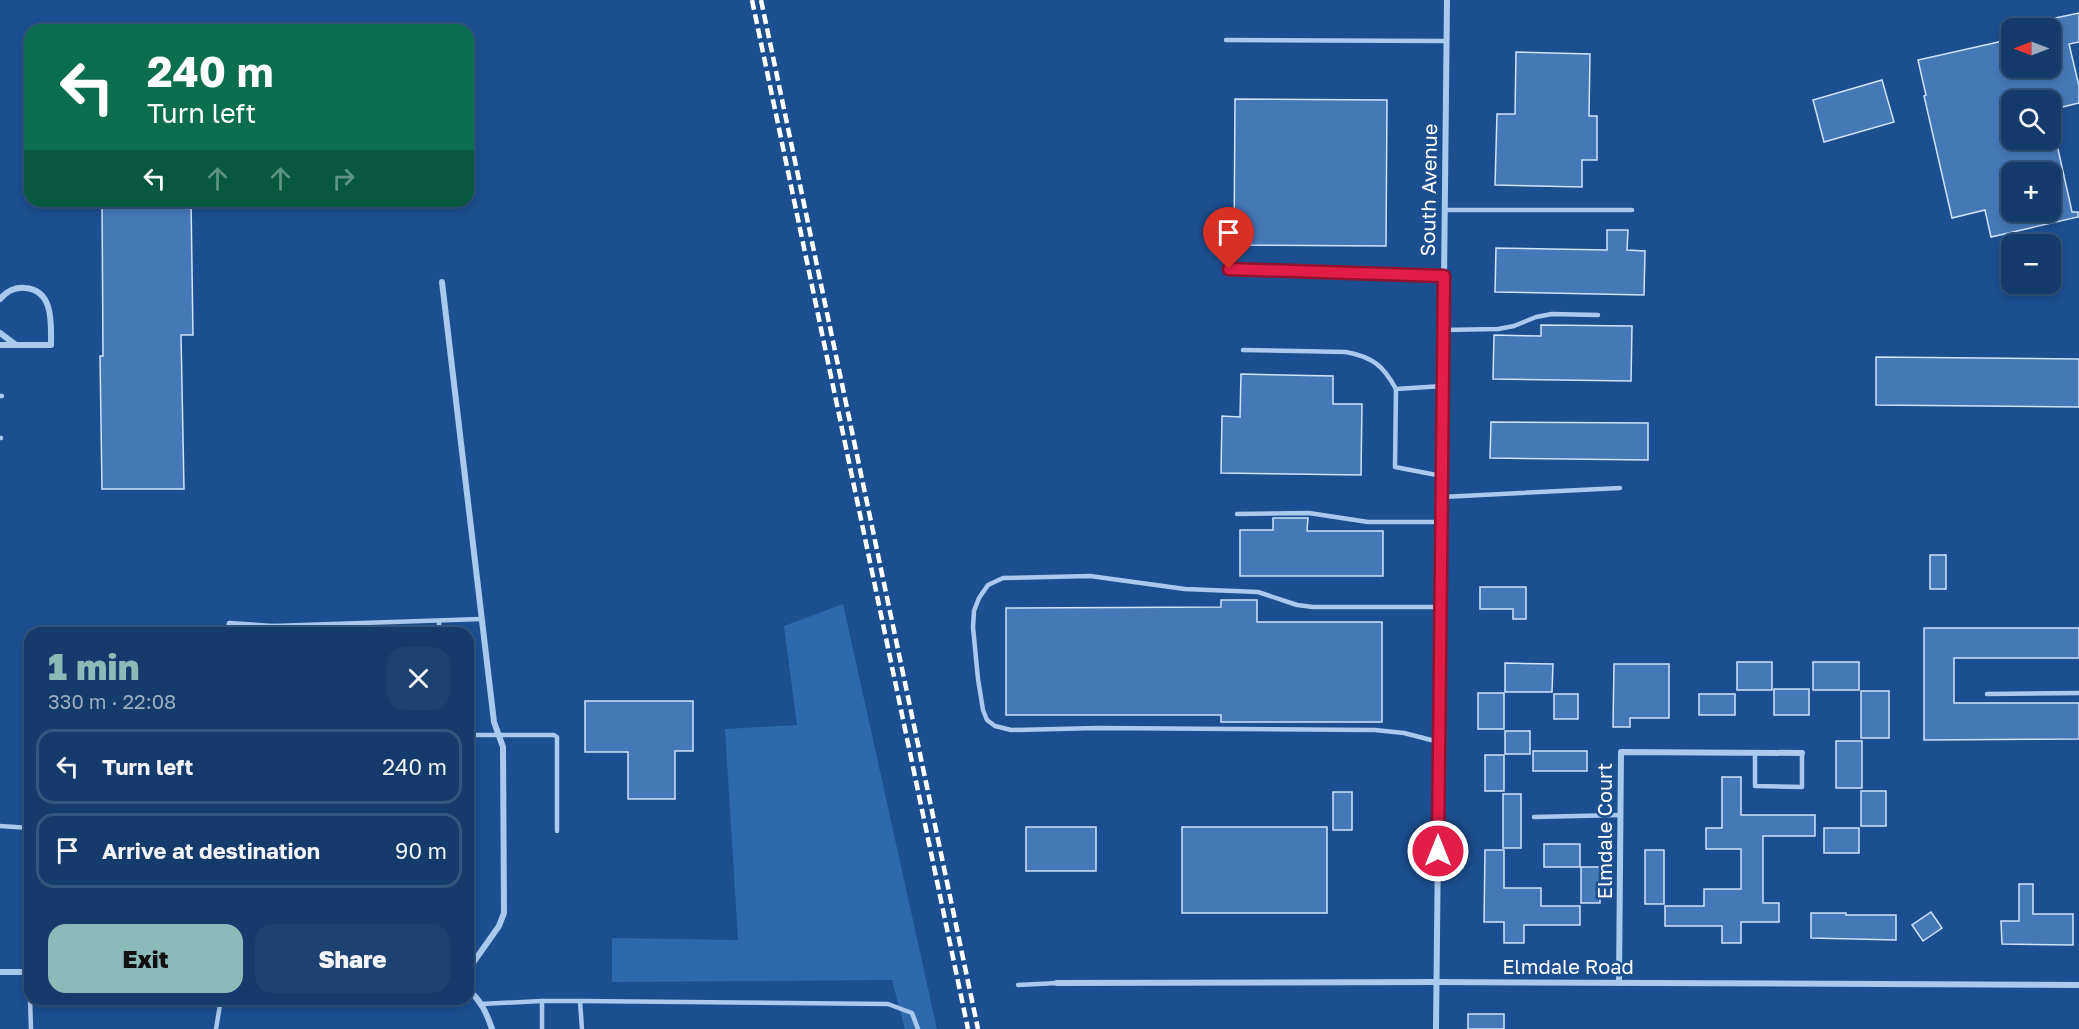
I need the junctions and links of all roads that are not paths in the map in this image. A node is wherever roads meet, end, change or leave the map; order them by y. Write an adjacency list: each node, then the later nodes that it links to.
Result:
1 (1447, 0): 3 (street, South Avenue)
2 (1226, 40): 3 (lane)
3 (1446, 40): 4 (street, South Avenue)
4 (1445, 210): 5 (lane); 7 (street, South Avenue)
5 (1632, 210)
6 (1229, 269): 7 (lane)
7 (1444, 276): 11 (street, South Avenue)
8 (441, 282): 24 (street)
9 (0, 299): 14 (street)
10 (1598, 315): 11 (lane)
11 (1443, 330): 16 (street, South Avenue)
12 (0, 333): 14 (street)
13 (0, 345): 14 (street)
14 (16, 345)
15 (1243, 350): 17 (lane)
16 (1443, 386): 17 (lane); 18 (street, South Avenue)
17 (1396, 389): 18 (lane)
18 (1442, 476): 20 (street, South Avenue)
19 (1620, 488): 20 (lane)
20 (1442, 497): 22 (street, South Avenue)
21 (1237, 514): 22 (lane)
22 (1441, 522): 23 (street, South Avenue)
23 (1441, 607): 33 (street, South Avenue); 33 (lane)
24 (482, 620): 25 (lane); 31 (street)
25 (439, 621): 26 (lane); 28 (lane)
26 (273, 626): 27 (lane)
27 (228, 627)
28 (439, 627)
29 (2079, 693): 30 (lane)
30 (1987, 694)
31 (498, 734): 32 (lane); 40 (lane); 41 (street)
32 (474, 735)
33 (1439, 741): 44 (street, South Avenue)
34 (1755, 753): 35 (street, Elmdale Court); 35 (lane); 36 (street, Elmdale Court)
35 (1802, 753)
36 (1620, 815): 37 (lane); 46 (street, Elmdale Court)
37 (1534, 817)
38 (0, 826): 39 (lane)
39 (24, 828)
40 (557, 831)
41 (474, 961)
42 (0, 972): 43 (street)
43 (24, 972)
44 (1437, 982): 45 (street, Elmdale Road); 46 (street, Elmdale Road); 61 (street, South Avenue)
45 (1057, 983): 48 (lane)
46 (1619, 983): 47 (street, Elmdale Road)
47 (2079, 985)
48 (1018, 986)
49 (474, 996): 52 (street)
50 (542, 1001): 51 (lane); 52 (lane); 58 (lane)
51 (580, 1001): 59 (lane); 60 (lane)
52 (481, 1004): 57 (street)
53 (30, 1005): 55 (lane)
54 (220, 1005): 56 (lane)
55 (31, 1029)
56 (216, 1029)
57 (492, 1029)
58 (543, 1029)
59 (582, 1029)
60 (918, 1029)
61 (1436, 1029)

